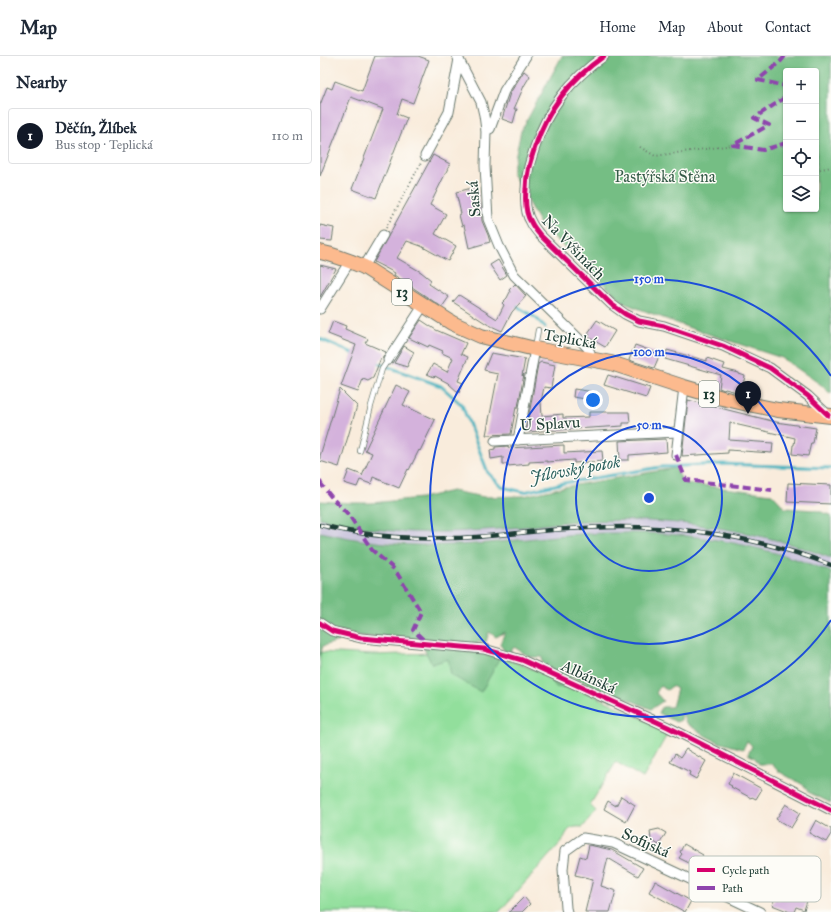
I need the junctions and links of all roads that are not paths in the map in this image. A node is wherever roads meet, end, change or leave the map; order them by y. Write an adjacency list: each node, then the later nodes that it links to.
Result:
1 (526, 56): 4 (street)
2 (604, 56): 17 (street, Na Výšinách)
3 (460, 57): 4 (street, Saská); 5 (street)
4 (486, 130): 15 (street, Saská)
5 (425, 156)
6 (383, 235): 9 (street)
7 (320, 252): 8 (main road, Teplická / 13)
8 (350, 261): 9 (main road, Teplická / 13); 11 (street)
9 (364, 267): 10 (main road, Teplická / 13)
10 (423, 306): 13 (main road, Teplická / 13); 14 (street)
11 (320, 310)
12 (538, 330): 13 (lane)
13 (535, 349): 15 (main road, Teplická / 13); 19 (street)
14 (388, 360): 21 (lane)
15 (593, 360): 16 (main road, Teplická / 13)
16 (684, 387): 17 (main road, Teplická / 13); 18 (street)
17 (829, 415)
18 (678, 432): 19 (street, U Splavu); 22 (street)
19 (518, 440): 20 (street, U Splavu)
20 (495, 441)
21 (360, 450)
22 (676, 455)
23 (320, 623): 24 (street, Albánská)
24 (831, 810)
25 (689, 878): 27 (street, Sofijská)
26 (739, 902): 28 (street, Sofijská)
27 (567, 912)
28 (760, 912)

